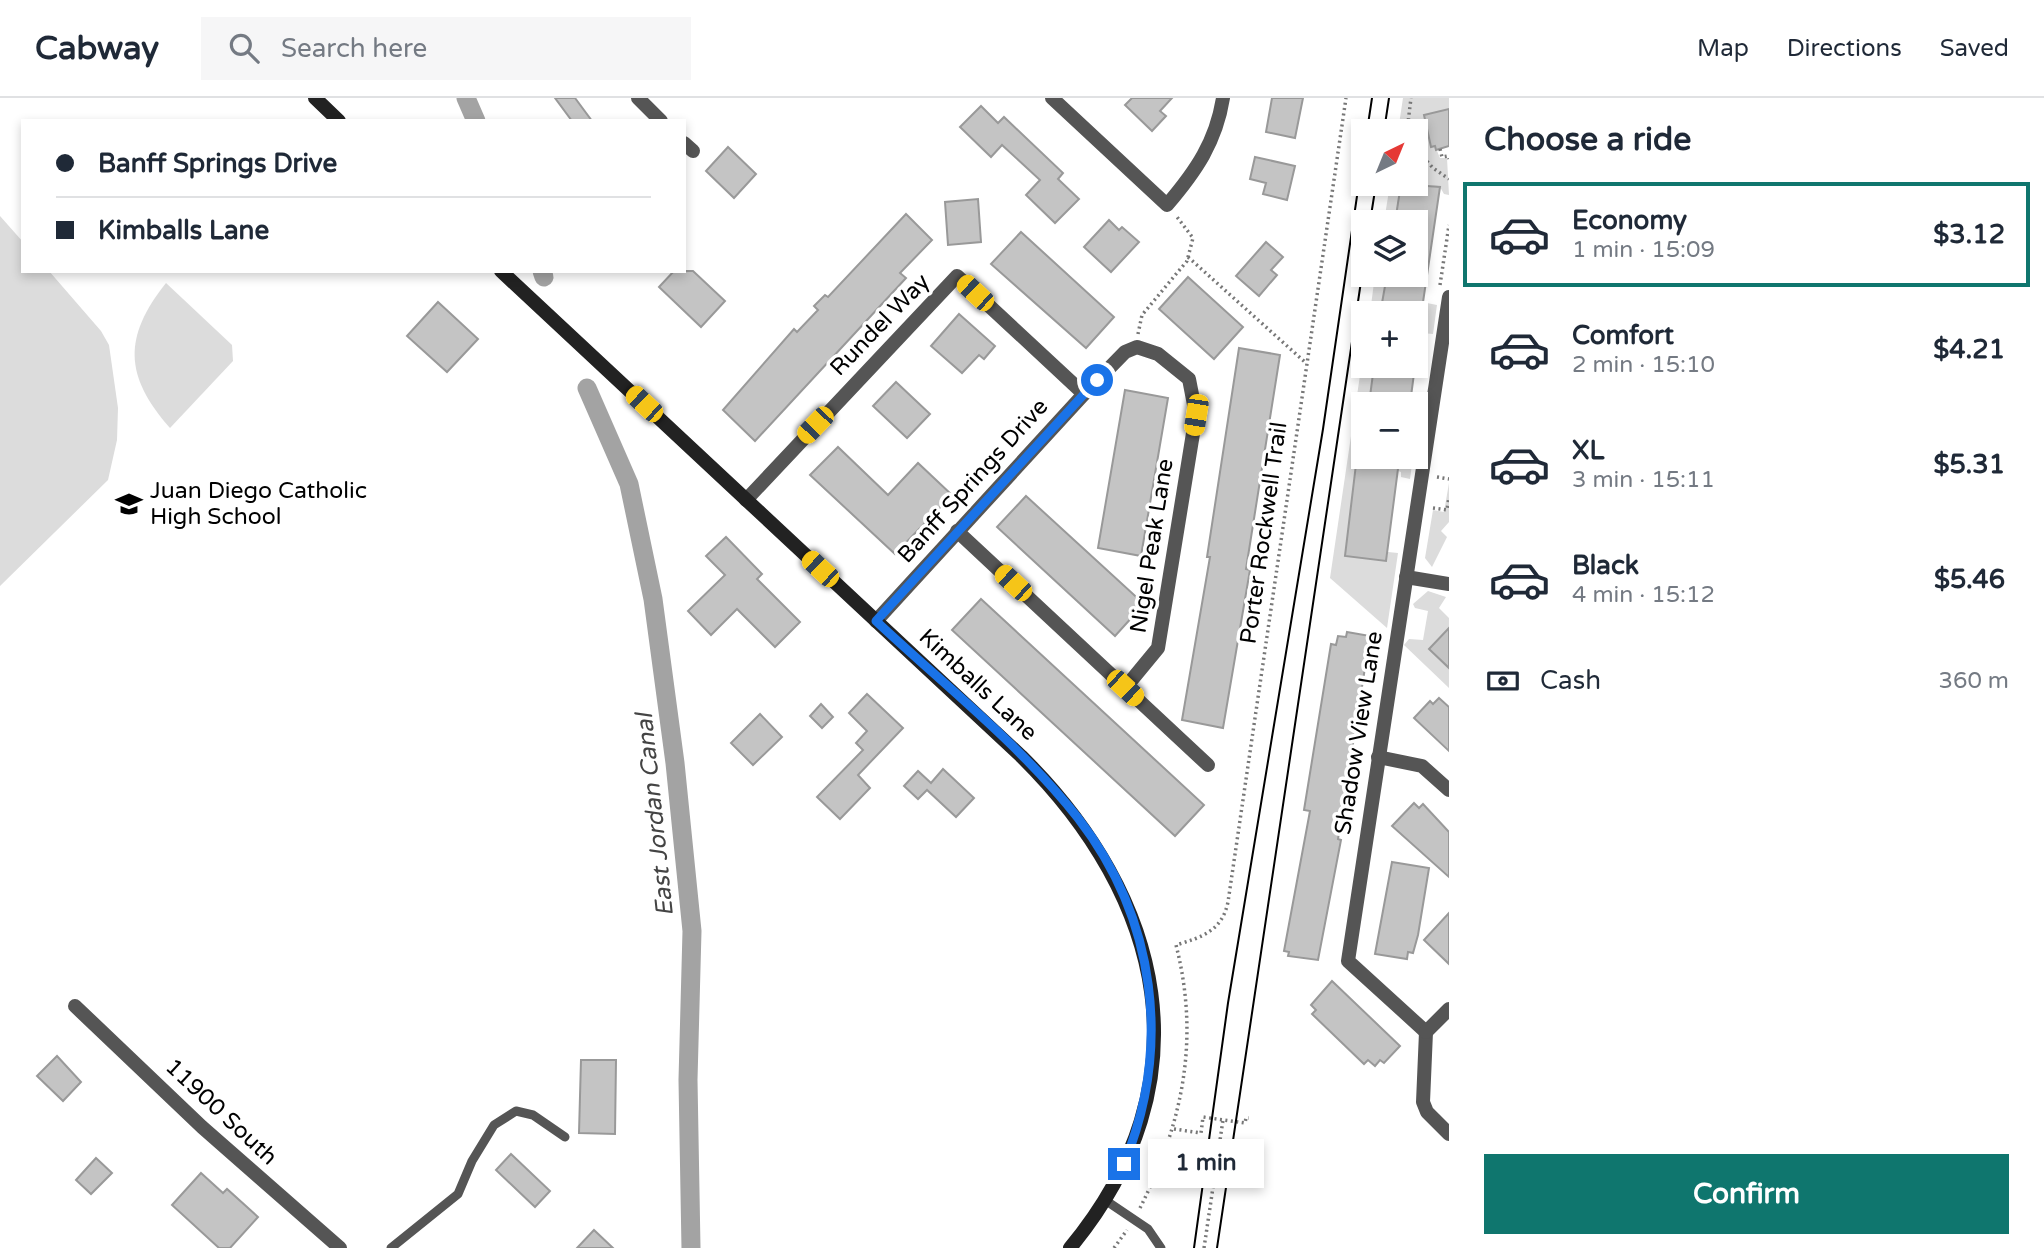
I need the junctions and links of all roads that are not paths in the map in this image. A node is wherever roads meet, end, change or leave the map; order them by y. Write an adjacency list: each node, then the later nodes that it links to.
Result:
1 (315, 98): 5 (street)
2 (638, 98): 6 (street)
3 (1052, 98): 4 (street)
4 (1223, 98)
5 (337, 119)
6 (659, 119)
7 (503, 273): 11 (street, Kimballs Lane)
8 (1449, 297): 13 (street, Shadow View Lane)
9 (1137, 347): 10 (street, Banff Springs Drive); 16 (street, Nigel Peak Lane)
10 (1084, 394): 11 (street, Rundel Way); 12 (street, Banff Springs Drive)
11 (746, 500): 15 (street, Kimballs Lane)
12 (957, 531): 15 (street, Banff Springs Drive); 16 (street)
13 (1406, 577): 14 (street); 17 (street, Shadow View Lane)
14 (1449, 584)
15 (876, 621): 25 (street, Kimballs Lane)
16 (1125, 688): 18 (street)
17 (1378, 757): 19 (street); 22 (street, Shadow View Lane)
18 (1208, 765)
19 (1449, 790)
20 (75, 1006): 26 (street, 11900 South)
21 (1449, 1009): 22 (street)
22 (1426, 1032): 23 (street)
23 (1449, 1134)
24 (565, 1137): 27 (lane)
25 (1105, 1200): 28 (street, Kimballs Lane); 29 (lane)
26 (340, 1248)
27 (391, 1248)
28 (1070, 1248)
29 (1161, 1248)

